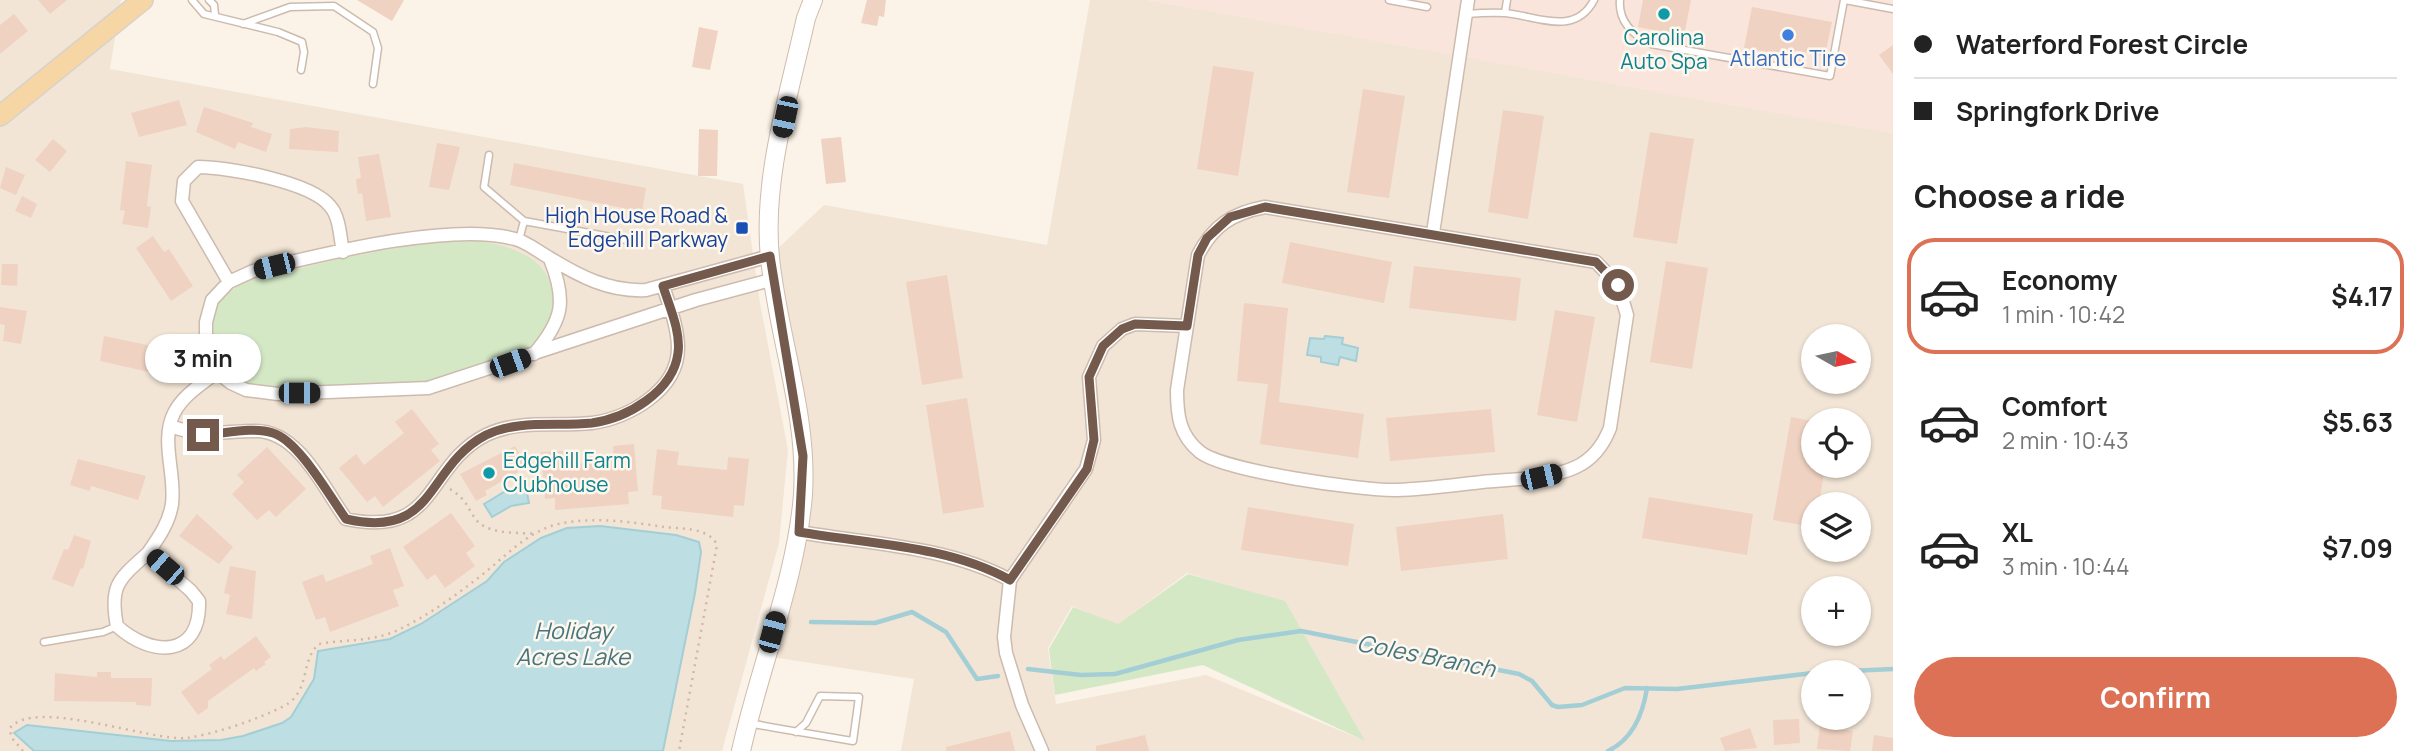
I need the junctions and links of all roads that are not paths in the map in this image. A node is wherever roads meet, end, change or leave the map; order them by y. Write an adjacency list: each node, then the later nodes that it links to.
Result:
1 (143, 0): 20 (main road)
2 (191, 0): 16 (lane)
3 (209, 0): 16 (lane)
4 (813, 0): 12 (main road)
5 (1388, 0): 11 (lane)
6 (1468, 0): 15 (street)
7 (1507, 0): 14 (lane)
8 (1594, 0): 14 (lane)
9 (1620, 0): 10 (lane)
10 (1845, 0): 13 (lane)
11 (1427, 7)
12 (806, 9): 27 (main road)
13 (1893, 9)
14 (1505, 13): 15 (lane)
15 (1466, 14): 23 (street)
16 (215, 15): 17 (lane)
17 (243, 24): 18 (lane); 19 (lane)
18 (301, 70)
19 (373, 84)
20 (0, 116)
21 (489, 155): 22 (lane)
22 (524, 221): 24 (lane); 25 (lane)
23 (1433, 233): 33 (street); 33 (street)
24 (519, 240): 26 (street); 28 (street)
25 (638, 242)
26 (343, 252): 30 (street); 30 (street)
27 (770, 256): 29 (main road); 31 (street)
28 (551, 259): 31 (street); 34 (street)
29 (774, 279): 32 (street); 37 (main road)
30 (229, 282): 35 (street)
31 (663, 286): 32 (street)
32 (670, 309): 34 (street); 36 (street)
33 (1187, 326): 39 (street)
34 (534, 354): 35 (street)
35 (217, 372): 36 (street)
36 (170, 426): 38 (street)
37 (799, 532): 39 (street); 42 (main road)
38 (148, 553): 40 (street); 40 (street)
39 (1010, 580): 45 (street)
40 (117, 626): 41 (lane)
41 (44, 642)
42 (747, 723): 43 (lane); 44 (main road)
43 (796, 732): 43 (lane)
44 (741, 751)
45 (1042, 751)

